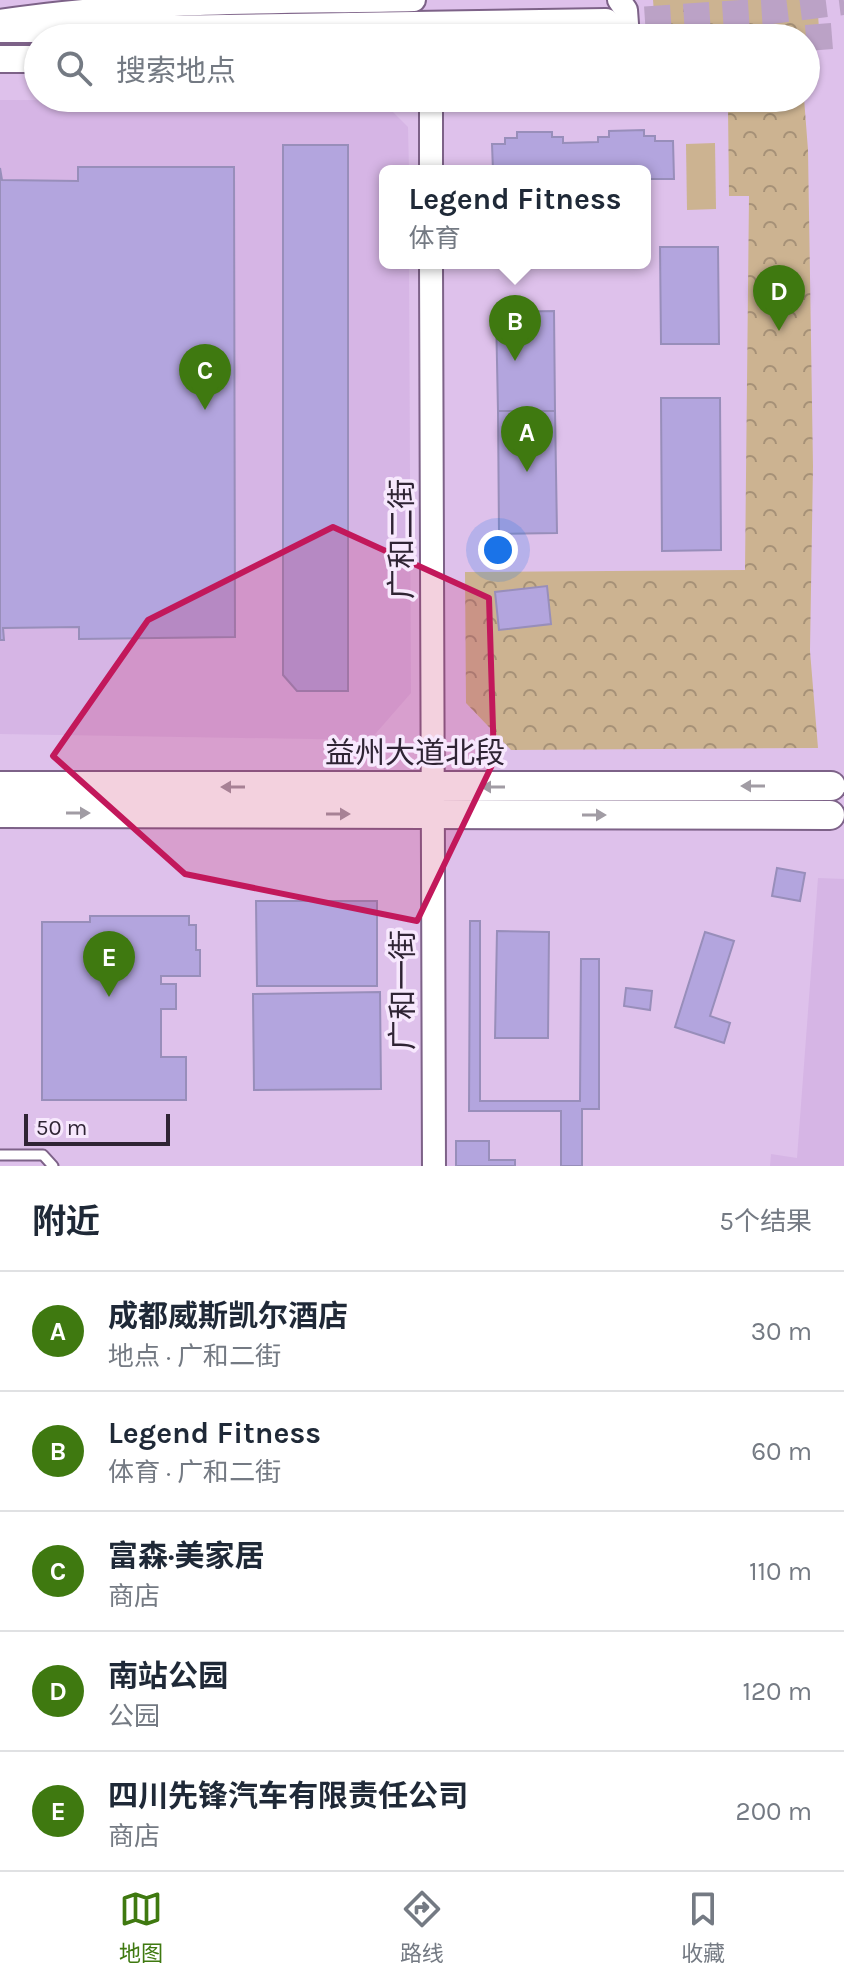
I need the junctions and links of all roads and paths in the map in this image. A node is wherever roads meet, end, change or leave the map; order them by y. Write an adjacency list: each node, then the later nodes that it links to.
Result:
1 (414, 0): 3 (street)
2 (612, 11): 4 (main road); 5 (street)
3 (0, 21)
4 (288, 24)
5 (627, 24)
6 (0, 29): 7 (main road)
7 (24, 29)
8 (24, 60): 9 (main road)
9 (0, 62): 10 (street)
10 (24, 66)
11 (431, 112): 12 (street)
12 (431, 165)
13 (431, 269): 16 (street, 广和二街)
14 (0, 786): 16 (main road, 益州大道北段, one-way to 14)
15 (831, 786): 16 (main road, 益州大道北段, one-way to 16)
16 (432, 801): 17 (main road, 益州大道北段, one-way to 16); 18 (main road, 益州大道北段, one-way to 18); 21 (street, 广和一街)
17 (0, 813)
18 (830, 815)
19 (0, 1155): 20 (lane)
20 (53, 1166)
21 (434, 1166)

